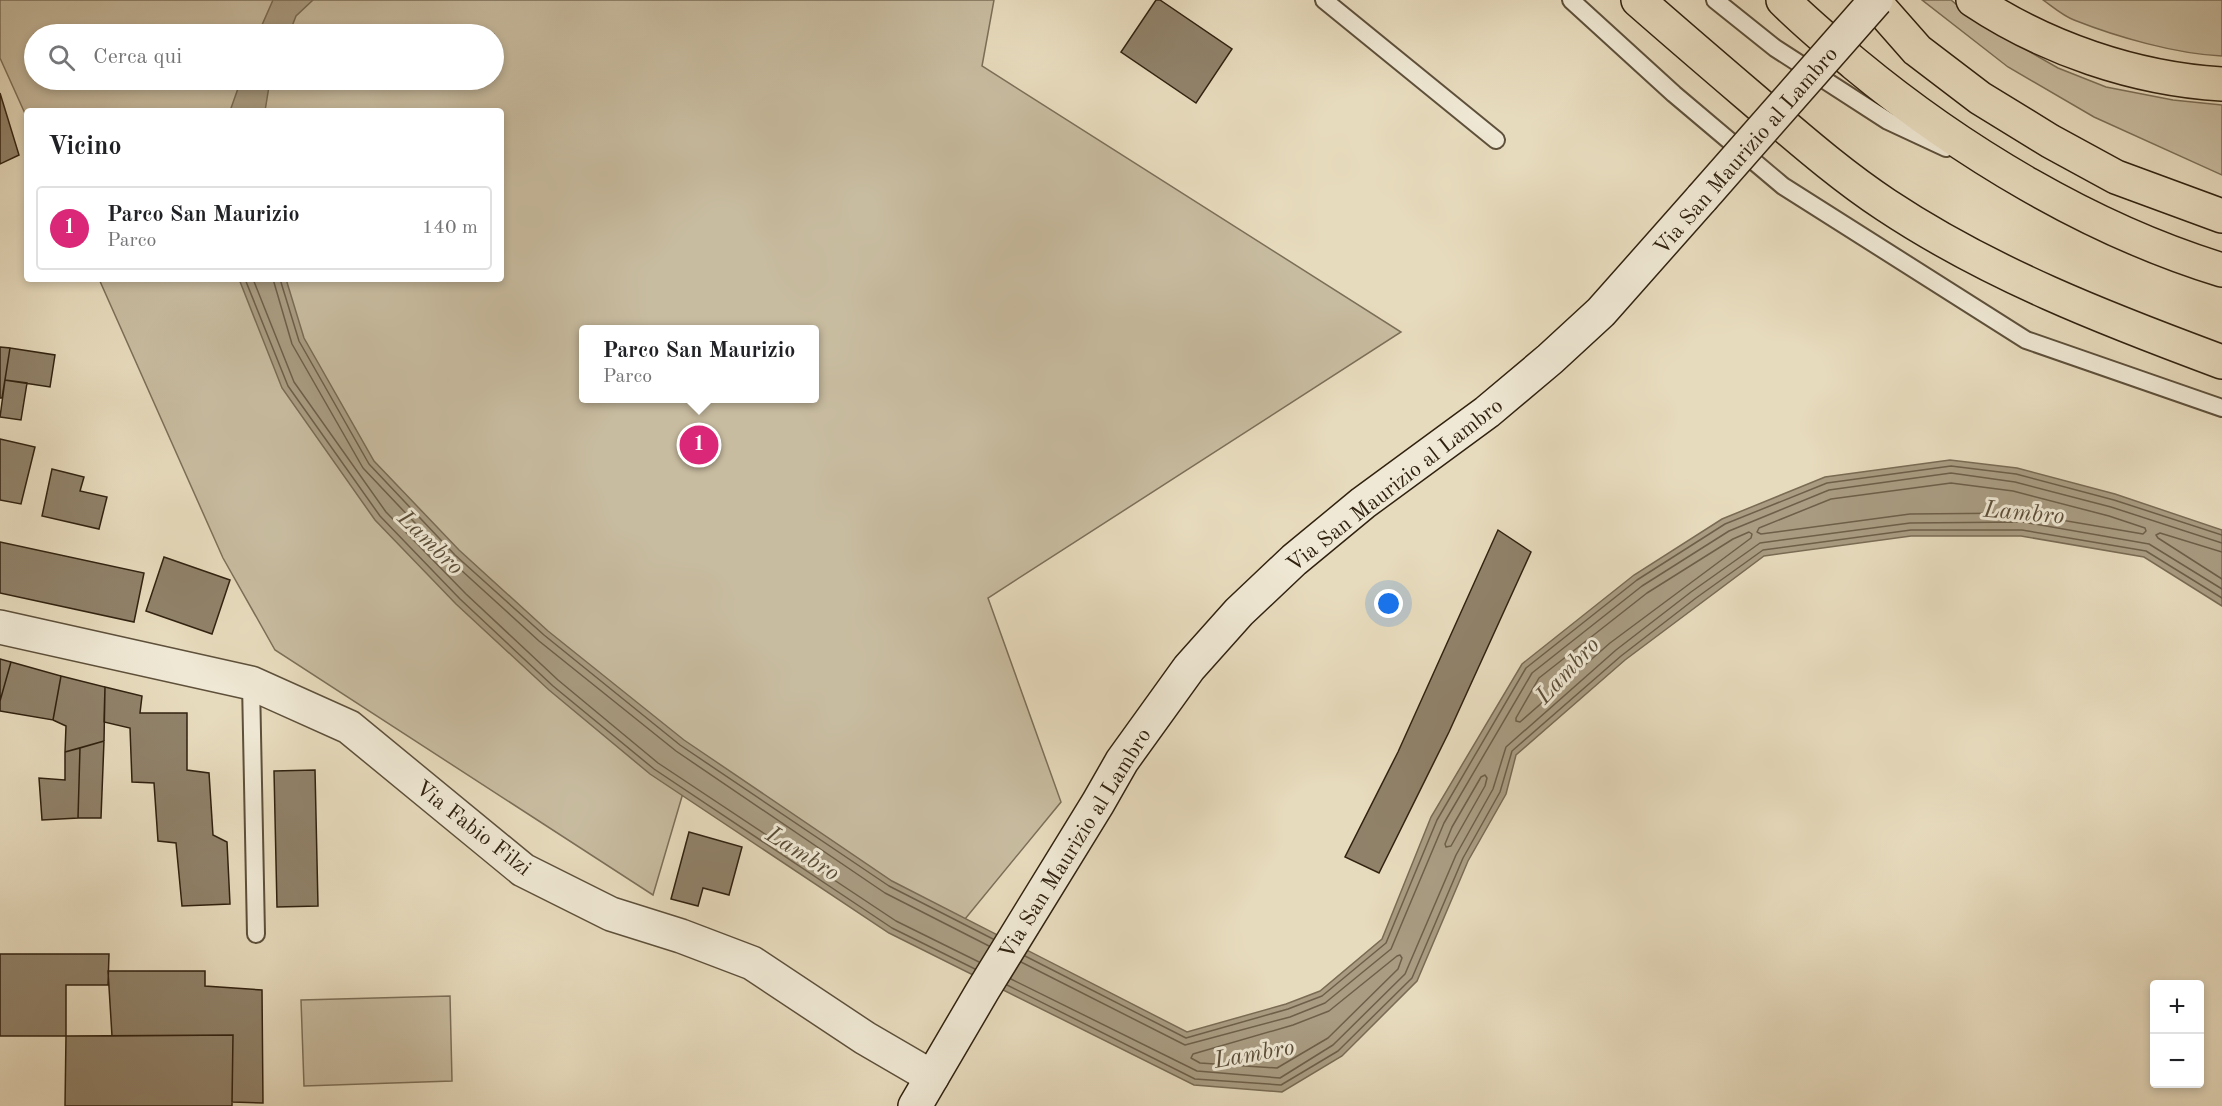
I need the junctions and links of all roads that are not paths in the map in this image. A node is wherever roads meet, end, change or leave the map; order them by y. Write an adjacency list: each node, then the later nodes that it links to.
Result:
1 (1324, 0): 9 (lane)
2 (1571, 0): 14 (lane)
3 (1638, 0): 13 (highway)
4 (1715, 0): 10 (lane)
5 (1783, 0): 10 (highway)
6 (1874, 0): 11 (highway); 18 (main road, Via San Maurizio al Lambro, bridge)
7 (1973, 0): 8 (highway)
8 (2222, 84)
9 (1496, 140)
10 (2078, 211): 12 (highway)
11 (2222, 216)
12 (2222, 270)
13 (2222, 362)
14 (2222, 408)
15 (0, 627): 16 (main road, Via Fabio Filzi)
16 (251, 682): 17 (lane); 18 (main road, Via Fabio Filzi)
17 (256, 934)
18 (932, 1077): 19 (main road, Via San Maurizio al Lambro)
19 (915, 1106)

